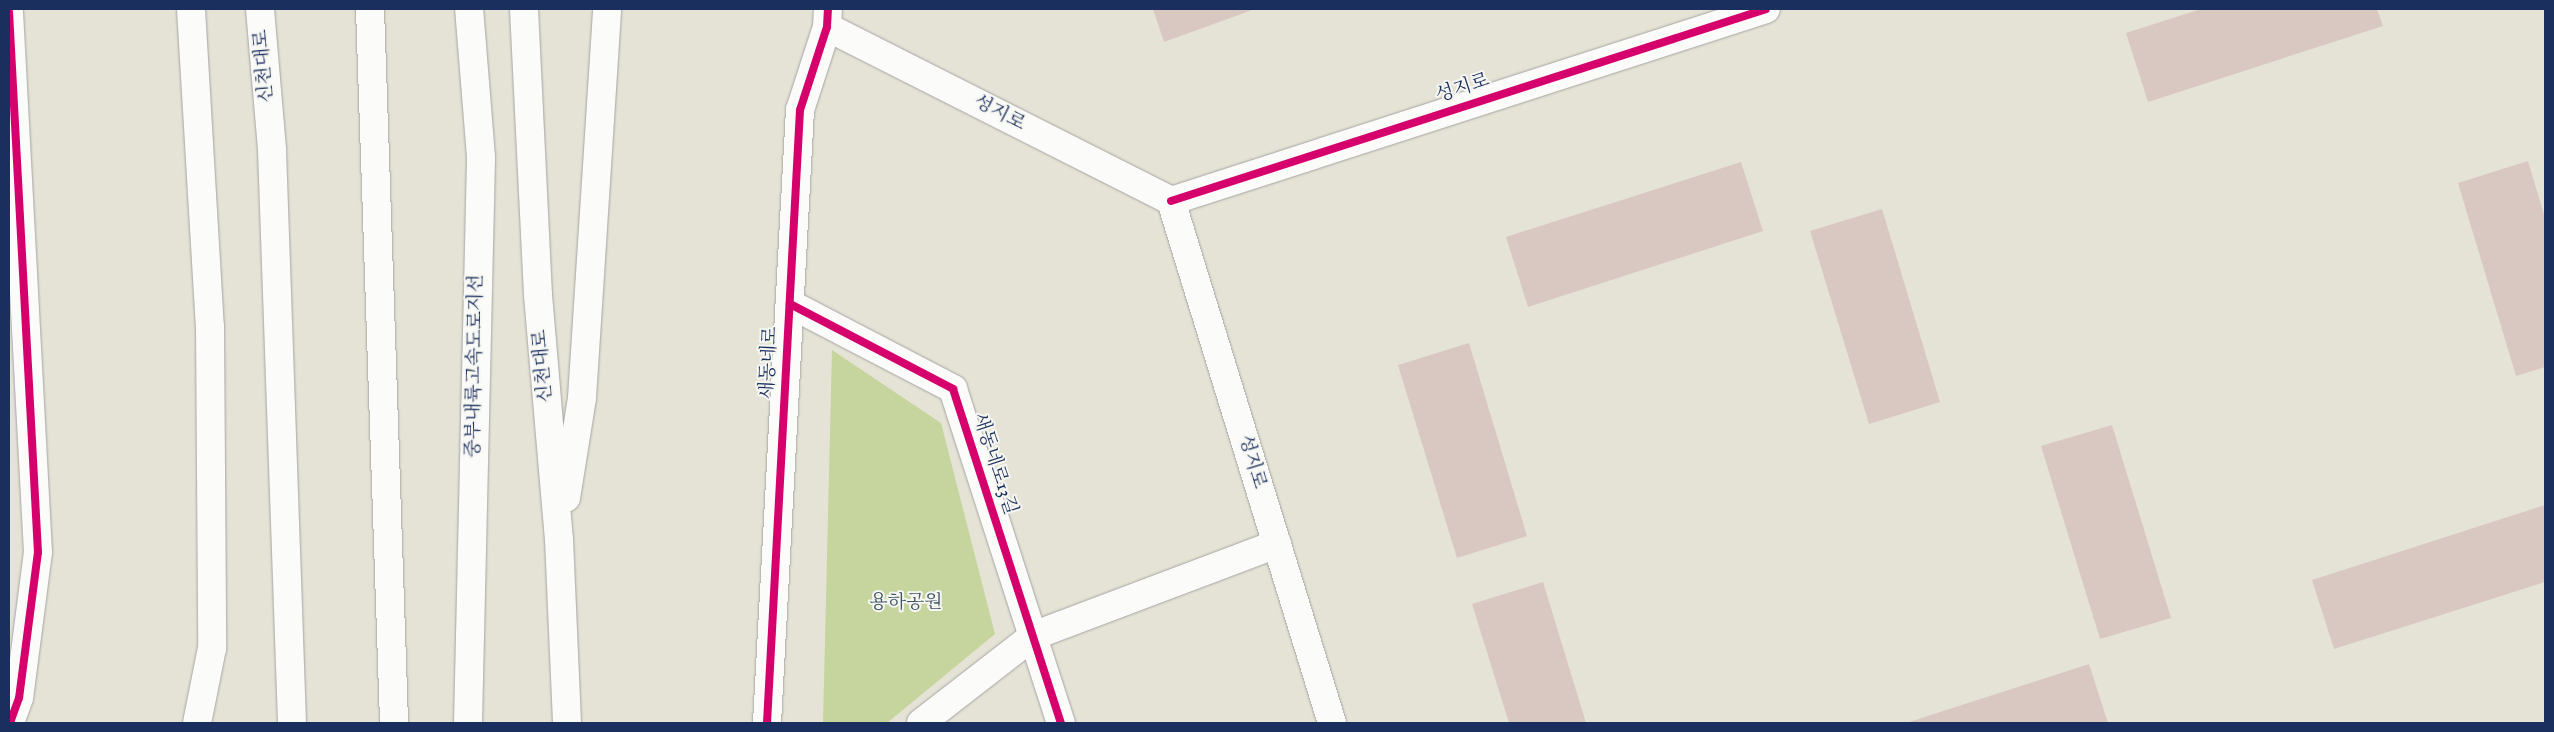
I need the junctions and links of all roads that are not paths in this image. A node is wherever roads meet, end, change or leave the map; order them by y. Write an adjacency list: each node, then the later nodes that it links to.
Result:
1 (192, 9): 17 (main road)
2 (260, 9): 18 (main road, 신천대로)
3 (370, 9): 19 (main road)
4 (469, 9): 20 (main road, 중부내륙고속도로지선)
5 (524, 9): 13 (main road, 신천대로)
6 (608, 9): 13 (main road)
7 (1766, 9): 10 (main road, 성지로)
8 (9, 12): 12 (main road)
9 (827, 18): 10 (main road, 성지로); 11 (main road, 새동네로)
10 (1170, 201): 14 (main road, 성지로)
11 (790, 304): 15 (main road, 새동네로13길); 22 (main road, 새동네로)
12 (17, 305): 16 (main road)
13 (559, 539): 21 (main road, 신천대로)
14 (1277, 544): 15 (main road); 25 (main road, 성지로)
15 (1033, 636): 23 (main road); 24 (main road, 새동네로13길)
16 (10, 723)
17 (197, 723)
18 (292, 723)
19 (394, 723)
20 (468, 723)
21 (567, 723)
22 (767, 723)
23 (921, 723)
24 (1061, 723)
25 (1332, 723)

